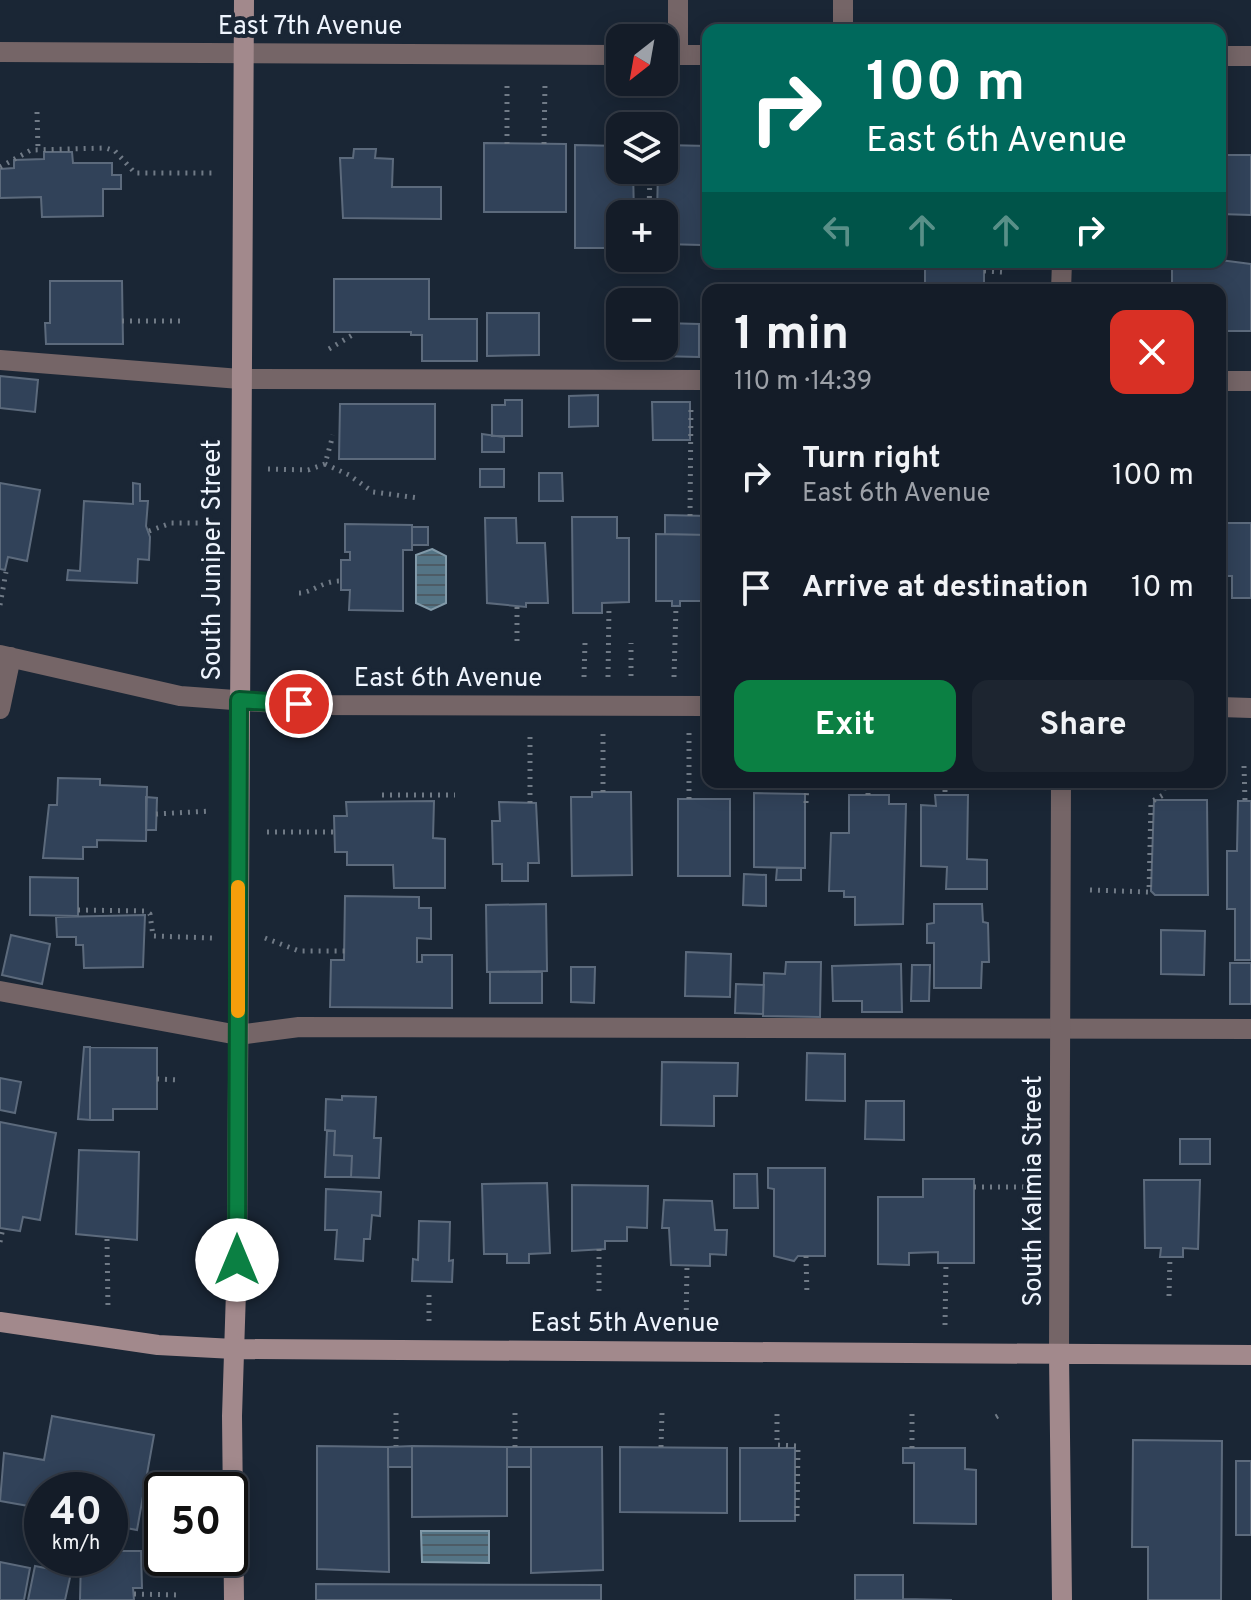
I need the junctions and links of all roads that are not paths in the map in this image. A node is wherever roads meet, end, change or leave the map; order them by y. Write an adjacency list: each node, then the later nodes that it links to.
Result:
1 (244, 0): 7 (main road, South Juniper Street)
2 (678, 0): 4 (street)
3 (843, 0): 5 (street)
4 (675, 24)
5 (843, 24)
6 (0, 52): 7 (street, East 7th Avenue)
7 (243, 54): 8 (street, East 7th Avenue); 14 (main road, South Juniper Street)
8 (606, 55)
9 (678, 55): 10 (street)
10 (702, 55)
11 (1226, 56): 12 (street)
12 (1251, 56)
13 (0, 360): 14 (street)
14 (240, 379): 15 (street); 19 (main road, South Juniper Street)
15 (702, 380)
16 (1226, 381): 17 (street)
17 (1251, 381)
18 (6, 656): 19 (street, East 6th Avenue); 23 (street)
19 (239, 700): 20 (street, East 6th Avenue); 28 (main road, South Juniper Street)
20 (702, 706)
21 (1226, 707): 22 (street)
22 (1251, 708)
23 (0, 709)
24 (1061, 788): 26 (street, South Kalmia Street)
25 (0, 991): 28 (street)
26 (1060, 1028): 27 (street); 28 (street); 31 (street, South Kalmia Street)
27 (1251, 1029)
28 (238, 1035): 30 (main road, South Juniper Street)
29 (0, 1322): 30 (main road, East 5th Avenue)
30 (234, 1349): 31 (main road, East 5th Avenue); 33 (main road, South Juniper Street)
31 (1059, 1354): 32 (main road, East 5th Avenue); 34 (main road, South Kalmia Street)
32 (1251, 1355)
33 (234, 1600)
34 (1062, 1600)

